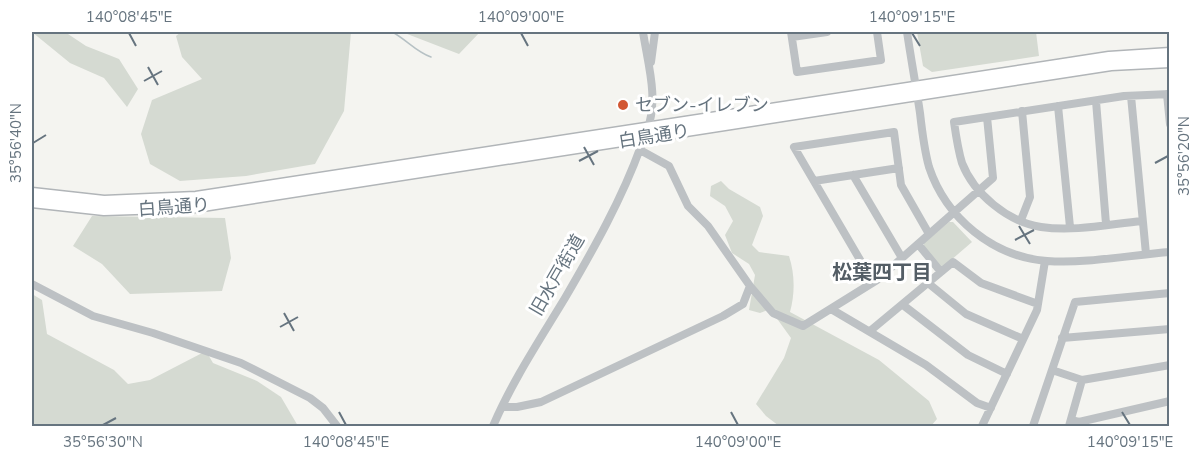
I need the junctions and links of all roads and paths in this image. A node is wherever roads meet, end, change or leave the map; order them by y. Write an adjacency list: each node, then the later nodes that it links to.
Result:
1 (642, 32): 9 (street)
2 (655, 32): 9 (street)
3 (827, 32): 6 (street)
4 (877, 32): 6 (street)
5 (907, 32): 10 (street)
6 (792, 34)
7 (1170, 53): 10 (main road, 白鳥通り)
8 (1170, 62): 10 (main road, 白鳥通り)
9 (651, 69): 18 (street, 旧水戸街道)
10 (916, 91): 18 (main road, 白鳥通り); 26 (street)
11 (1168, 94): 12 (street); 17 (street)
12 (1131, 96): 13 (street); 28 (street)
13 (1096, 100): 14 (street); 29 (street)
14 (1059, 106): 15 (street); 30 (street)
15 (1022, 111): 16 (street); 27 (street)
16 (987, 117): 23 (street); 23 (street)
17 (1170, 124)
18 (646, 133): 19 (street, 旧水戸街道); 24 (main road, 白鳥通り); 25 (main road, 白鳥通り)
19 (640, 150): 41 (street); 55 (street, 旧水戸街道)
20 (899, 168): 21 (street); 22 (street); 31 (street)
21 (853, 175): 22 (street); 35 (street)
22 (814, 181): 38 (street)
23 (979, 191): 26 (street); 27 (street)
24 (32, 193)
25 (32, 202)
26 (954, 212): 31 (street); 36 (street)
27 (1021, 220): 30 (street)
28 (1142, 221): 29 (street); 34 (street)
29 (1106, 224): 30 (street)
30 (1070, 227)
31 (929, 234): 32 (street)
32 (918, 244): 35 (street); 37 (street)
33 (1170, 252): 34 (street)
34 (1146, 254): 36 (street)
35 (902, 258): 38 (street)
36 (1046, 261): 43 (street)
37 (941, 272): 39 (street); 43 (street)
38 (873, 282): 45 (street)
39 (928, 283): 44 (street); 49 (street)
40 (32, 284): 58 (street)
41 (750, 286): 45 (street); 55 (street)
42 (1170, 293): 48 (street)
43 (1038, 304): 49 (street)
44 (903, 305): 47 (street); 52 (street)
45 (831, 309): 47 (street)
46 (1170, 329): 48 (street)
47 (870, 331): 56 (street)
48 (1062, 338): 51 (street)
49 (1023, 339): 52 (street)
50 (1170, 365): 53 (street)
51 (1052, 370): 53 (street); 61 (street)
52 (1007, 374): 56 (street)
53 (1082, 380): 57 (street)
54 (1170, 401): 57 (street)
55 (502, 407): 59 (street, 旧水戸街道)
56 (991, 408): 60 (street)
57 (1070, 423)
58 (336, 426)
59 (493, 426)
60 (982, 426)
61 (1033, 426)

